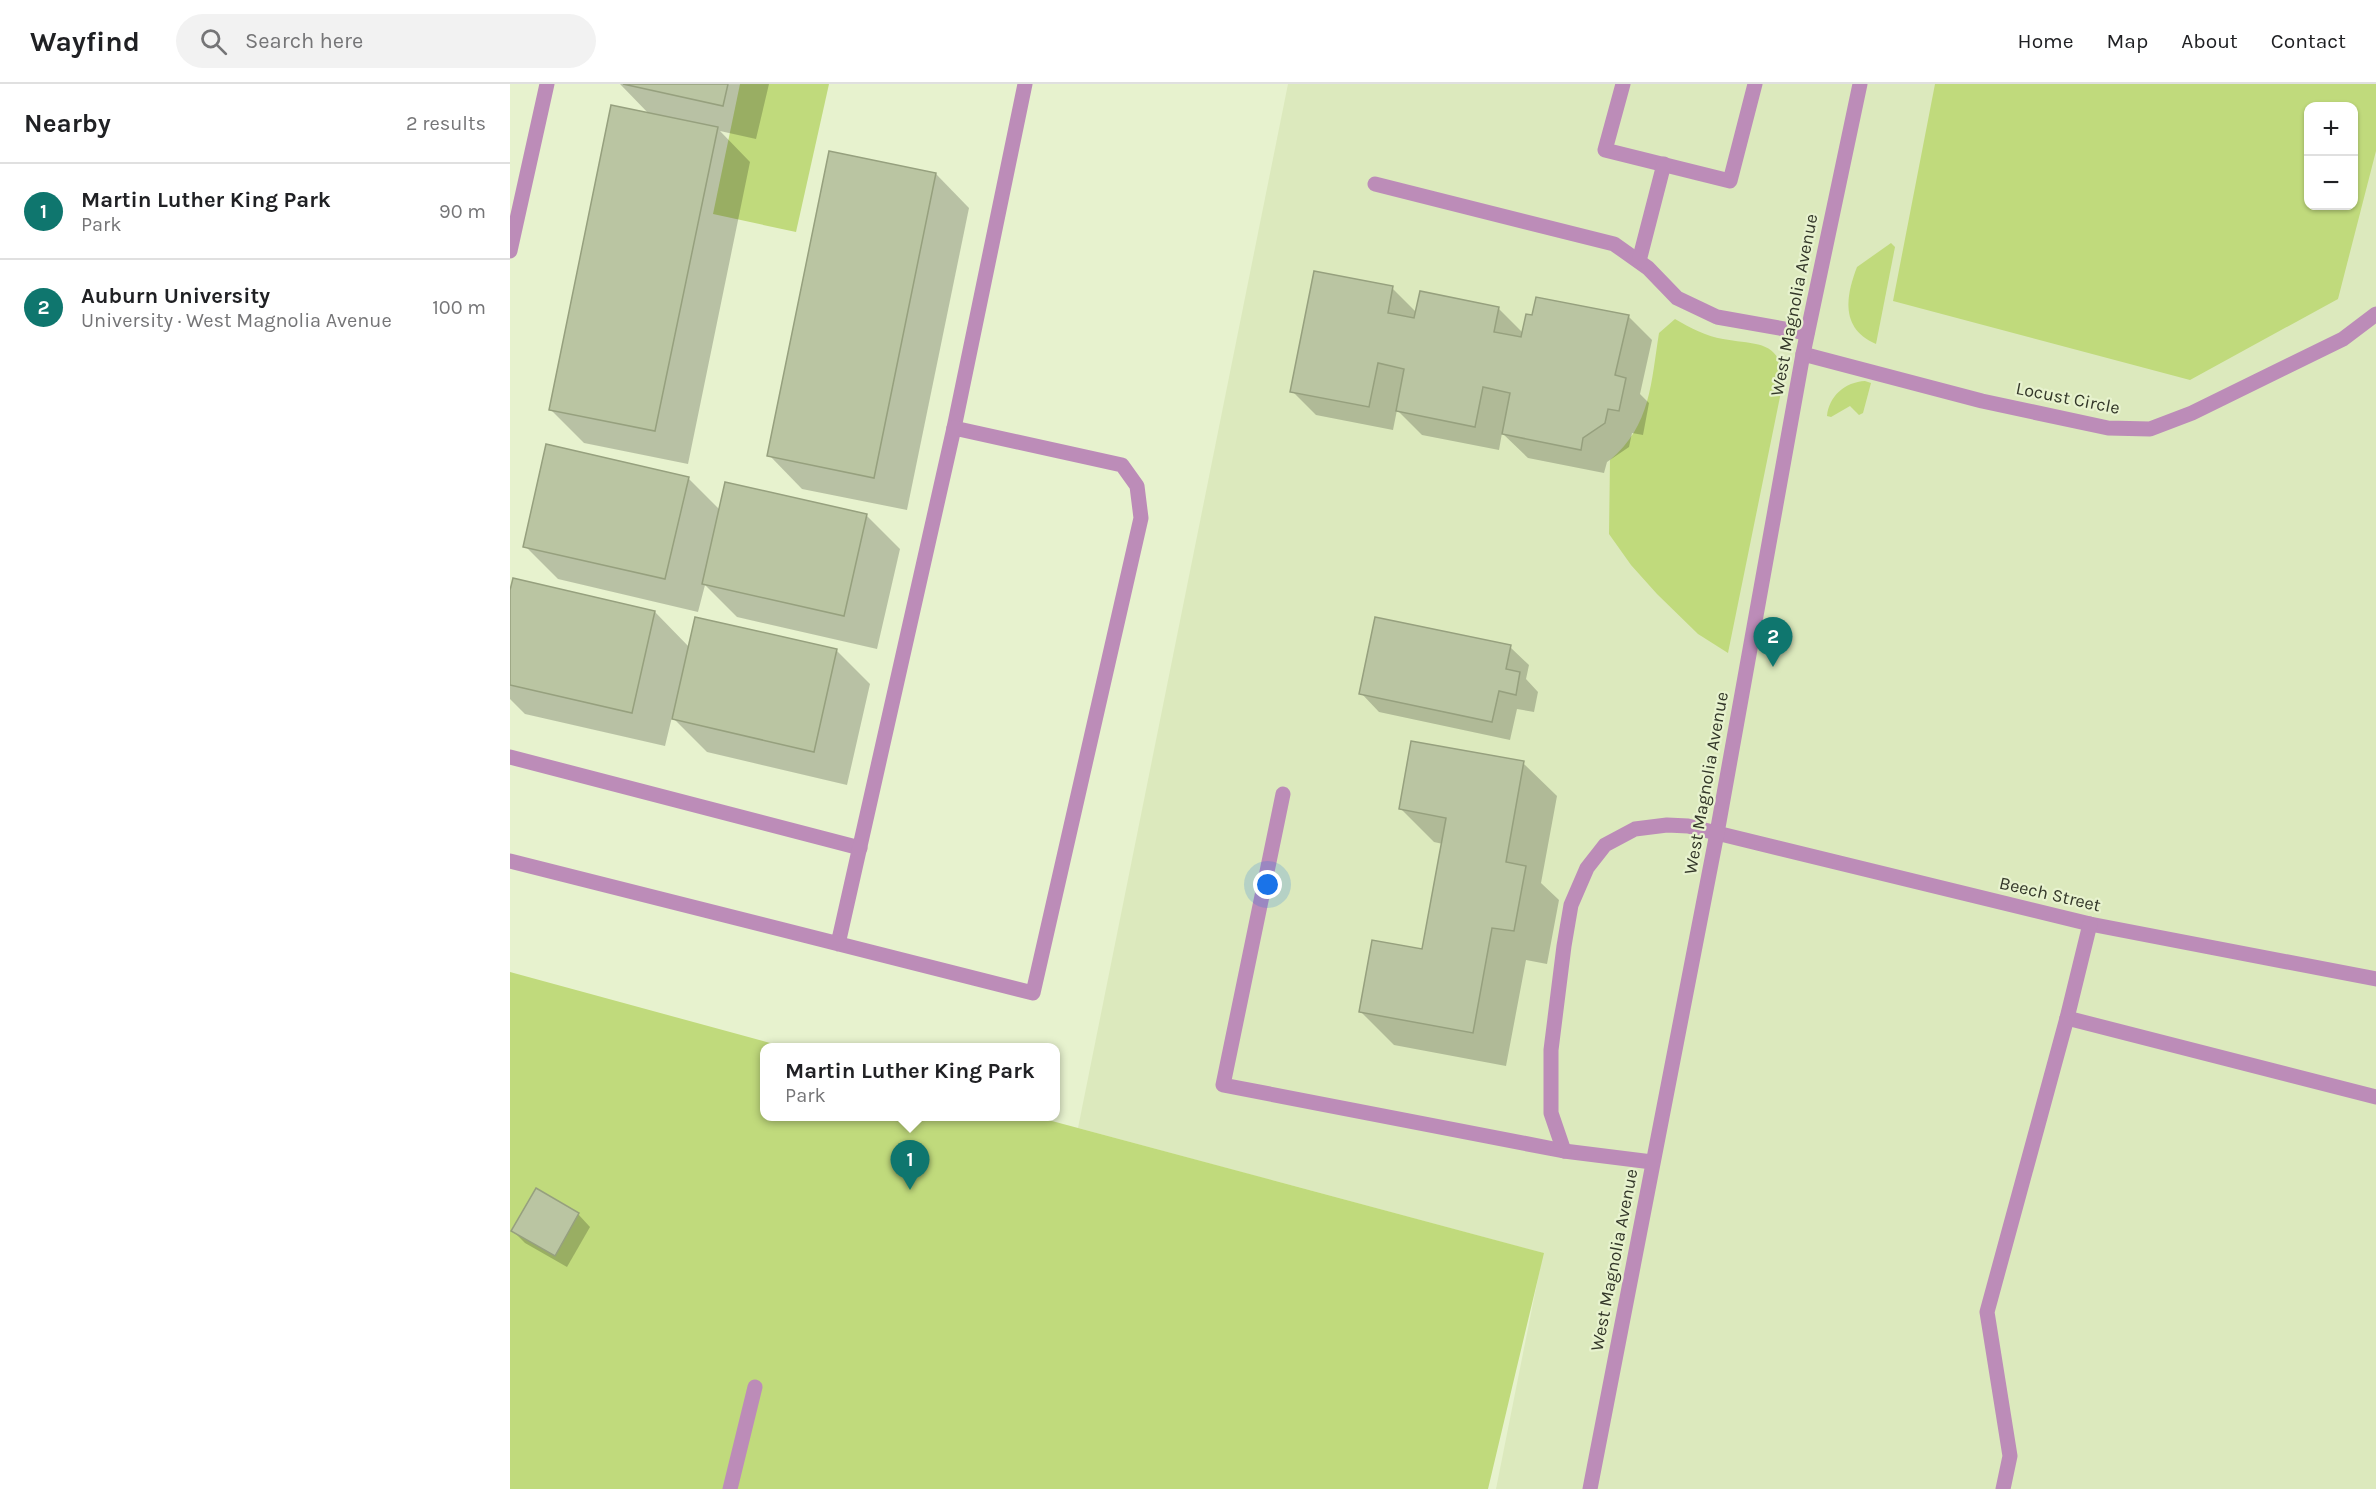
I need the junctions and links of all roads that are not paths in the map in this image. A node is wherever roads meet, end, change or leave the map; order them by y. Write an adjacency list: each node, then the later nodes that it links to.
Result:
1 (547, 84): 8 (street)
2 (1025, 84): 13 (street)
3 (1623, 84): 6 (street)
4 (1755, 84): 6 (street)
5 (1860, 84): 11 (street, West Magnolia Avenue)
6 (1664, 164): 9 (street)
7 (1375, 184): 9 (street)
8 (510, 251)
9 (1639, 261): 11 (street)
10 (2376, 314): 12 (street, Locust Circle)
11 (1807, 333): 12 (street, West Magnolia Avenue)
12 (1803, 354): 16 (street, West Magnolia Avenue)
13 (954, 428): 17 (street); 20 (street)
14 (510, 757): 17 (street)
15 (1283, 794): 24 (street)
16 (1718, 833): 19 (street, Beech Street); 24 (street, Beech Street); 25 (street, West Magnolia Avenue)
17 (860, 848): 20 (street)
18 (510, 861): 20 (street)
19 (2090, 924): 21 (street, Beech Street); 22 (street)
20 (838, 944)
21 (2376, 979)
22 (2067, 1018): 23 (street); 29 (street)
23 (2376, 1097)
24 (1564, 1151): 25 (street)
25 (1653, 1162): 28 (street, West Magnolia Avenue)
26 (756, 1387): 27 (street)
27 (730, 1489)
28 (1590, 1489)
29 (2002, 1489)

